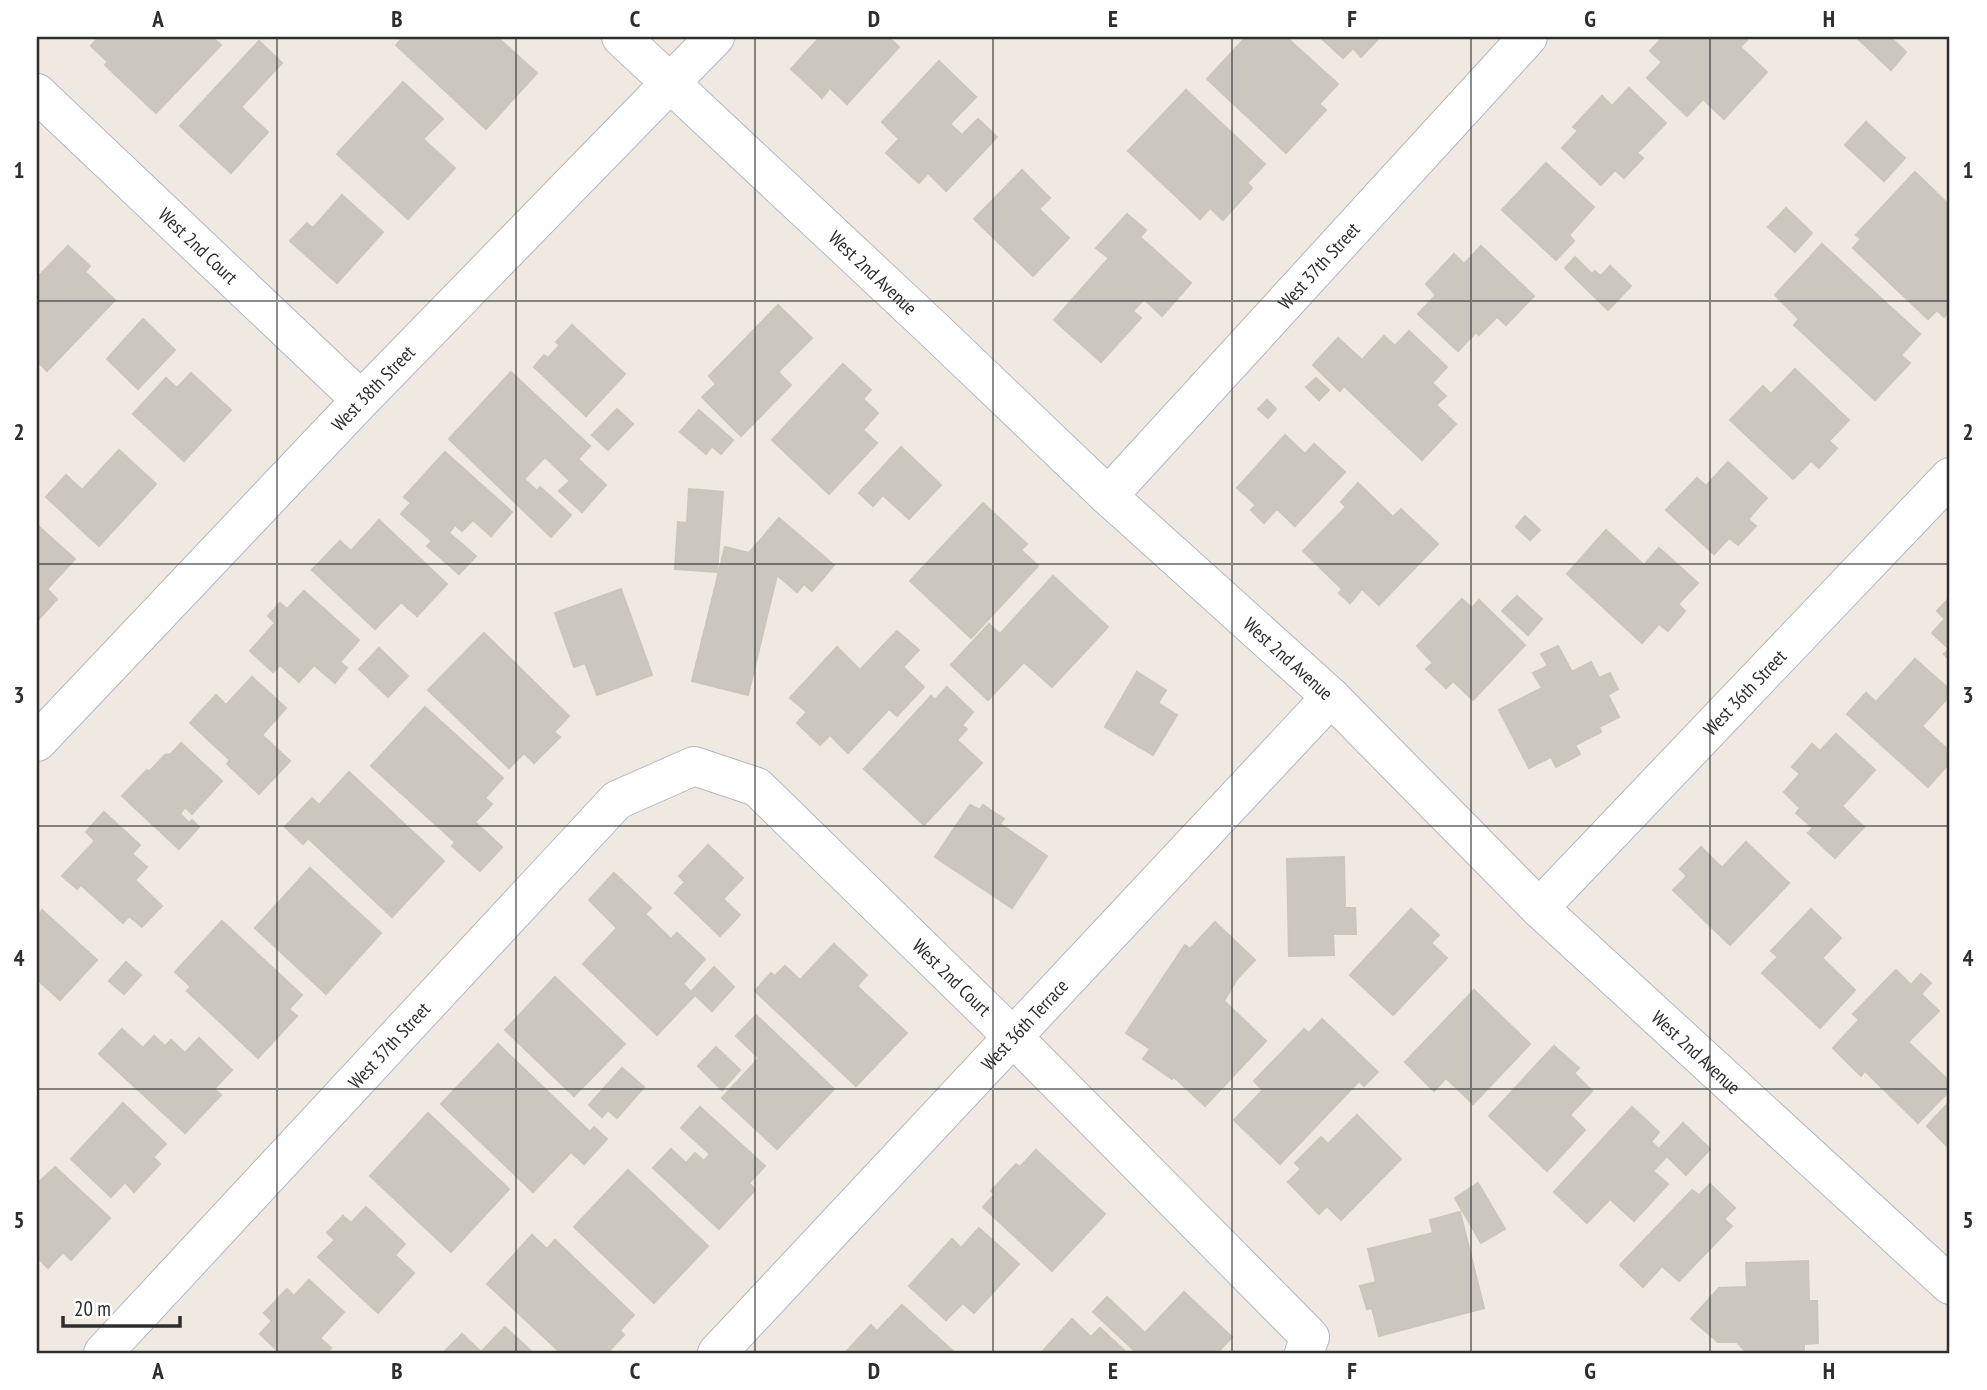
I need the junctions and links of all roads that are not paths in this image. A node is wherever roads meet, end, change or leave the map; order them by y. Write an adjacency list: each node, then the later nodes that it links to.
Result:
1 (621, 37): 4 (street, West 2nd Avenue)
2 (715, 37): 4 (street, West 38th Street)
3 (1528, 37): 8 (street, West 37th Street)
4 (671, 84): 6 (street, West 38th Street); 8 (street, West 2nd Avenue)
5 (37, 93): 6 (street, West 2nd Court)
6 (360, 400): 10 (street, West 38th Street)
7 (1950, 477): 12 (street, West 36th Street)
8 (1108, 496): 9 (street, West 2nd Avenue)
9 (1331, 697): 12 (street, West 2nd Avenue); 13 (street, West 36th Terrace)
10 (41, 728)
11 (694, 766): 13 (street, West 2nd Court); 16 (street, West 37th Street)
12 (1539, 908): 14 (street, West 2nd Avenue)
13 (1013, 1037): 15 (street, West 2nd Court); 17 (street, West 36th Terrace)
14 (1950, 1285)
15 (1307, 1345)
16 (103, 1353)
17 (717, 1353)

